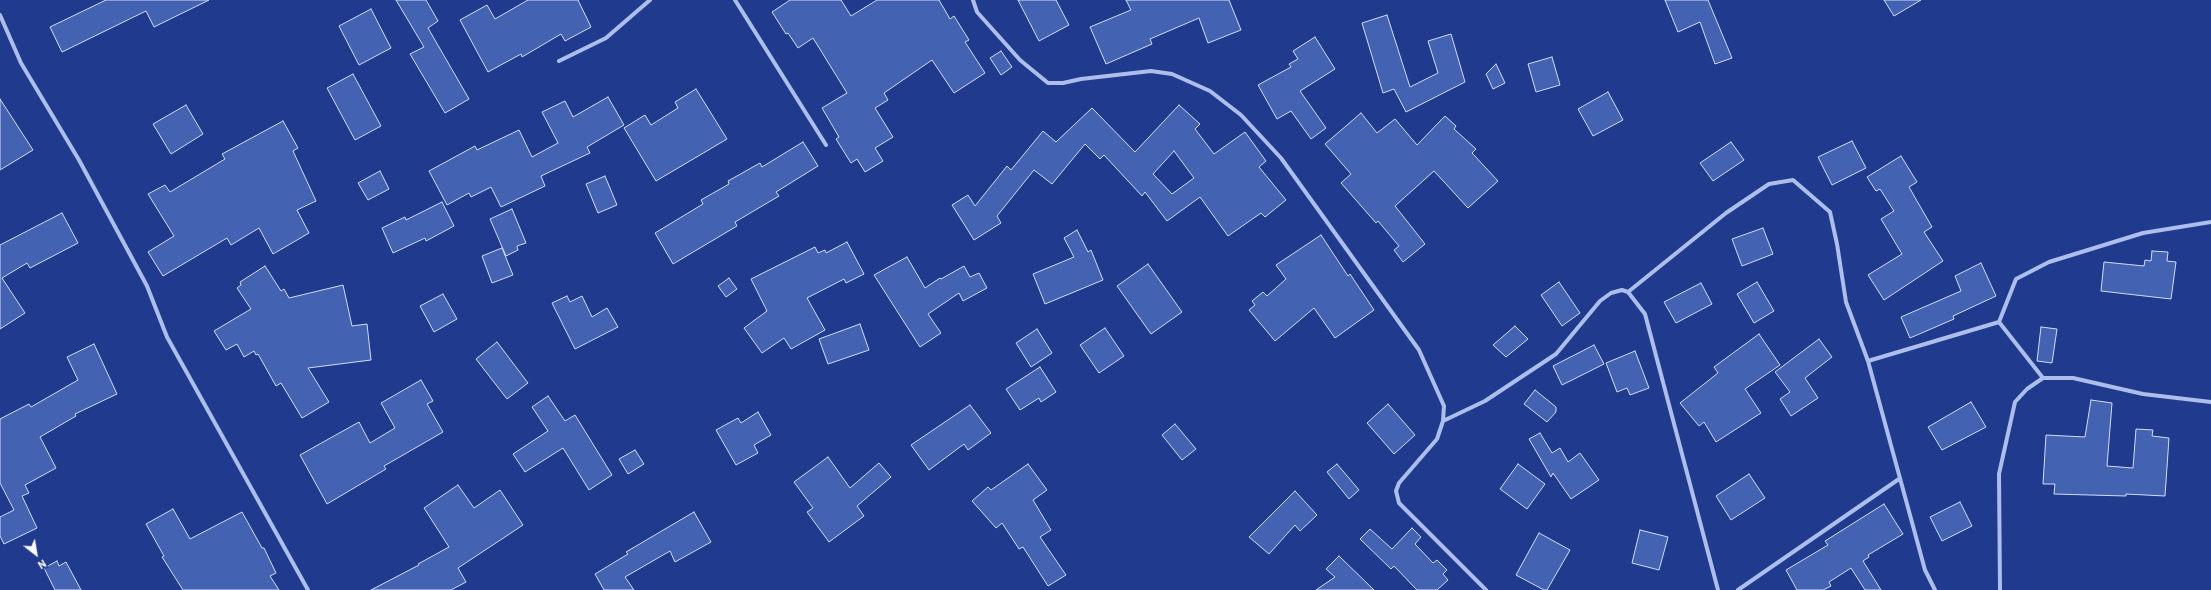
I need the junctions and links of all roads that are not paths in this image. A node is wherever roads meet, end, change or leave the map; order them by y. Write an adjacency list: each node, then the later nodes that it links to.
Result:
1 (650, 0): 5 (street)
2 (734, 0): 6 (street)
3 (973, 0): 13 (street)
4 (0, 15): 15 (street)
5 (559, 61)
6 (826, 145)
7 (2211, 222): 9 (street)
8 (1628, 292): 10 (street); 13 (street); 17 (street)
9 (1999, 322): 10 (street); 11 (street)
10 (1868, 361): 14 (street)
11 (2043, 378): 12 (street); 20 (street)
12 (2211, 402)
13 (1443, 421): 16 (street)
14 (1899, 479): 18 (street); 19 (street)
15 (308, 590)
16 (1486, 590)
17 (1718, 590)
18 (1738, 590)
19 (1935, 590)
20 (2000, 590)

